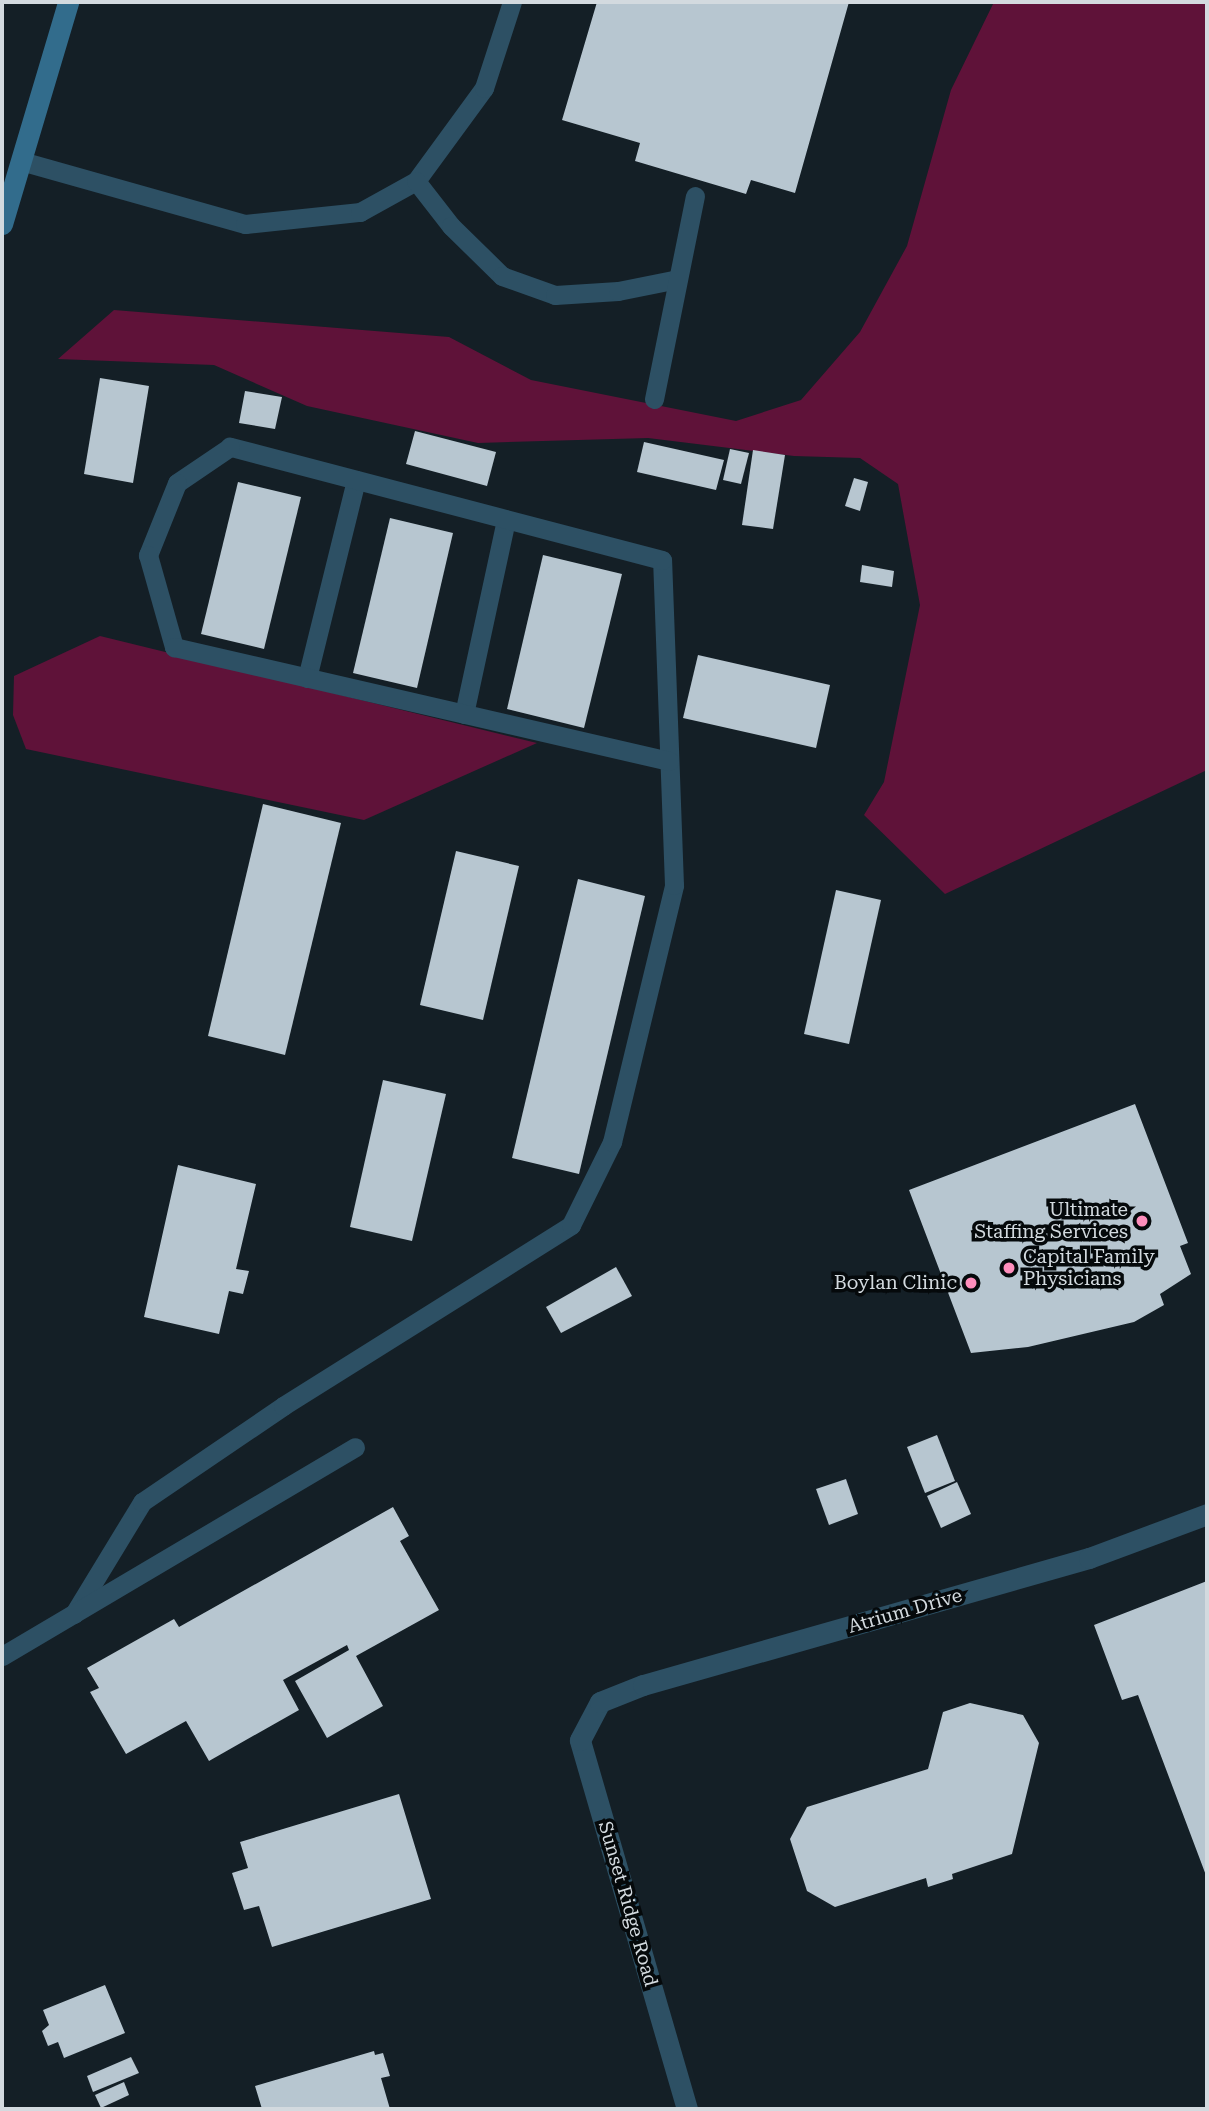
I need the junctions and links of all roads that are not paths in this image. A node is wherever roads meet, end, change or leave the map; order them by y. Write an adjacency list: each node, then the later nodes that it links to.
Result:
1 (68, 2): 3 (main road)
2 (512, 2): 4 (lane)
3 (20, 161): 4 (lane); 6 (main road)
4 (416, 181): 7 (lane)
5 (695, 196): 7 (lane)
6 (2, 224)
7 (678, 279): 8 (lane)
8 (654, 399)
9 (356, 480): 10 (lane); 11 (lane); 11 (lane)
10 (506, 519): 12 (lane); 13 (lane)
11 (307, 678): 12 (lane)
12 (464, 714): 13 (lane)
13 (669, 761): 16 (lane)
14 (355, 1447): 16 (lane)
15 (1207, 1514): 18 (street, Atrium Drive)
16 (74, 1614): 17 (lane)
17 (2, 1656)
18 (600, 1702): 19 (street, Sunset Ridge Road)
19 (687, 2109)

